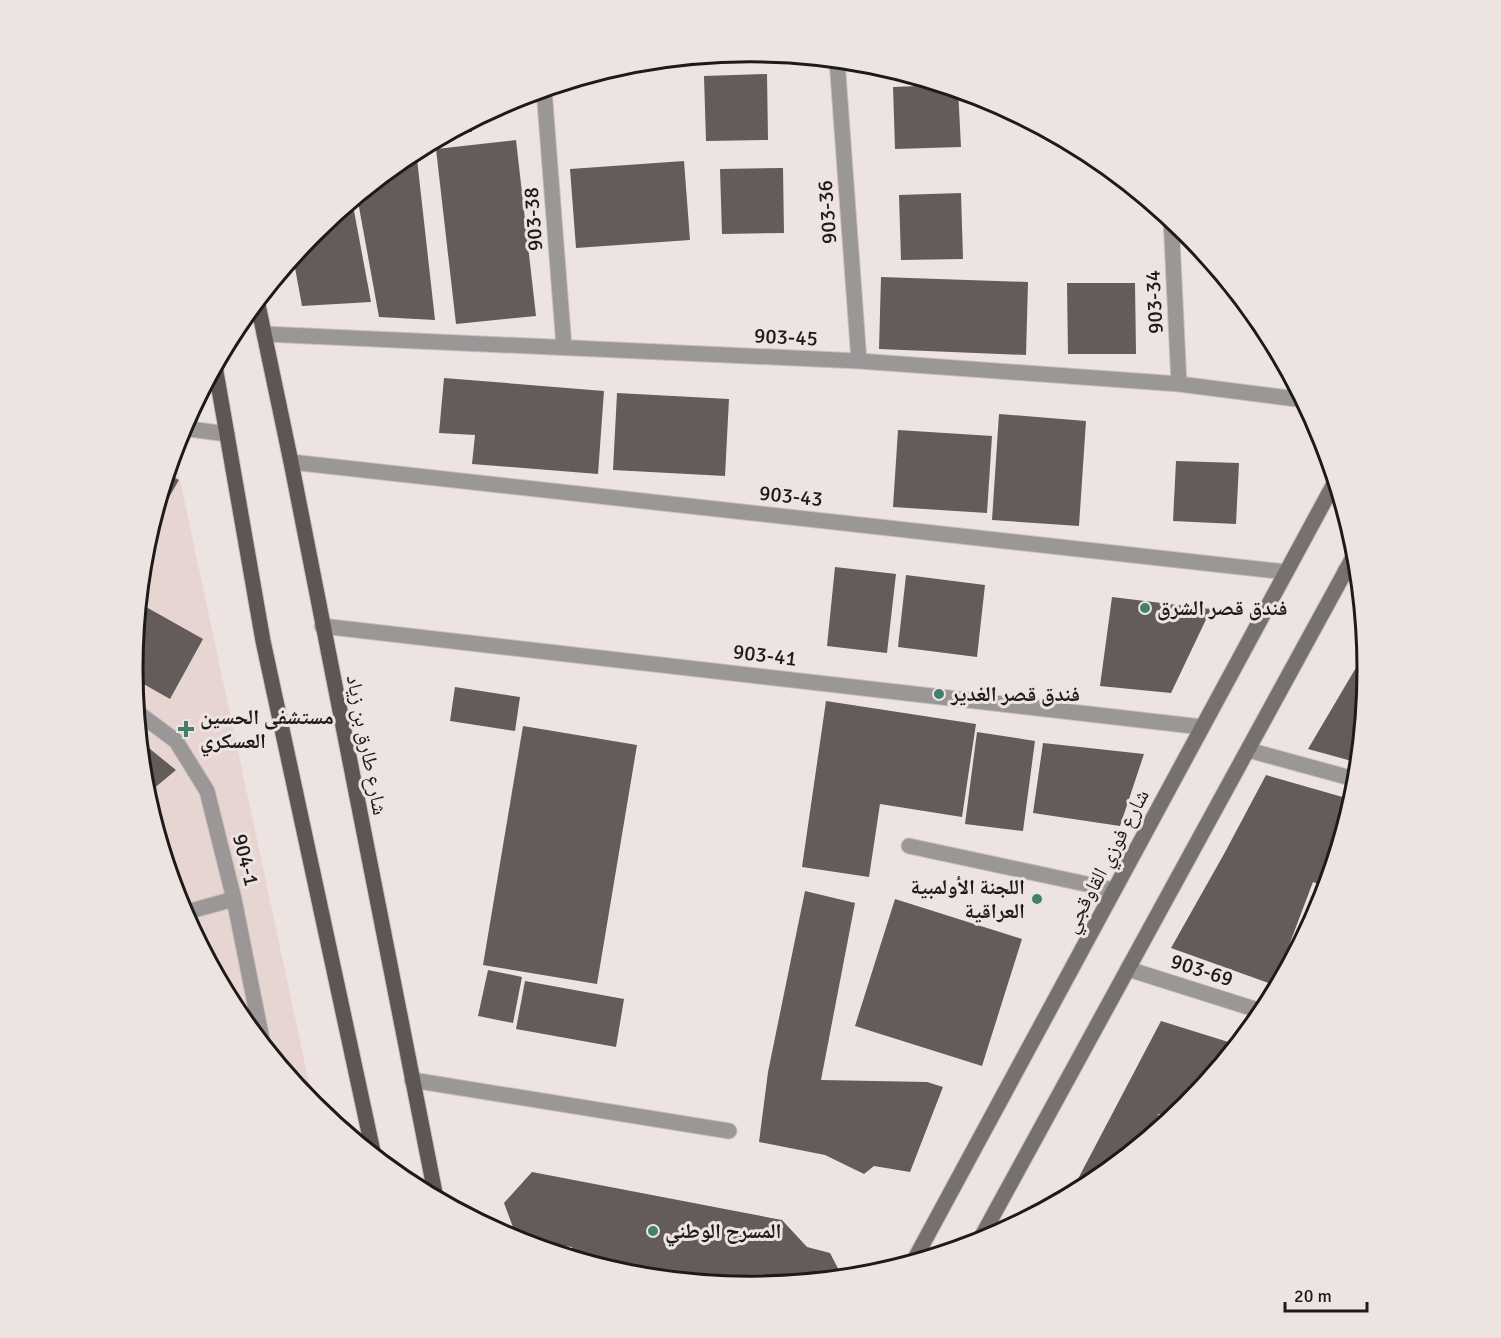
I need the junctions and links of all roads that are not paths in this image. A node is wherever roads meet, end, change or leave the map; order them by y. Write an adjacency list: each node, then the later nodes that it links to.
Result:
1 (838, 68): 7 (street, 903-36)
2 (545, 98): 6 (street, 903-38)
3 (1172, 231): 9 (street, 903-34)
4 (259, 312): 5 (main road, شارع طارق بن زياد)
5 (264, 334): 6 (street, 903-45); 13 (main road, شارع طارق بن زياد)
6 (564, 347): 7 (street, 903-45)
7 (859, 362): 9 (street, 903-45)
8 (217, 378): 12 (main road)
9 (1179, 384): 10 (street, 903-45)
10 (1294, 399)
11 (192, 429): 12 (street)
12 (227, 434): 31 (main road)
13 (291, 462): 15 (street, 903-43); 17 (main road, شارع طارق بن زياد)
14 (1331, 490): 15 (street, شارع فوزي القاوقجي)
15 (1286, 572): 19 (street, شارع فوزي القاوقجي)
16 (1350, 576): 20 (street)
17 (322, 626): 19 (street, 903-41); 29 (main road, شارع طارق بن زياد)
18 (145, 718): 24 (street, 904-1)
19 (1203, 727): 23 (street, شارع فوزي القاوقجي)
20 (1248, 750): 21 (street); 26 (street)
21 (1348, 777)
22 (909, 846): 23 (street)
23 (1114, 890): 34 (street, شارع فوزي القاوقجي)
24 (234, 899): 25 (street); 28 (street, 904-1)
25 (193, 910)
26 (1128, 969): 27 (street, 903-69); 33 (street)
27 (1255, 1009)
28 (259, 1026)
29 (412, 1080): 30 (street); 32 (main road, شارع طارق بن زياد)
30 (729, 1131)
31 (371, 1143)
32 (434, 1187)
33 (991, 1226)
34 (919, 1253)

